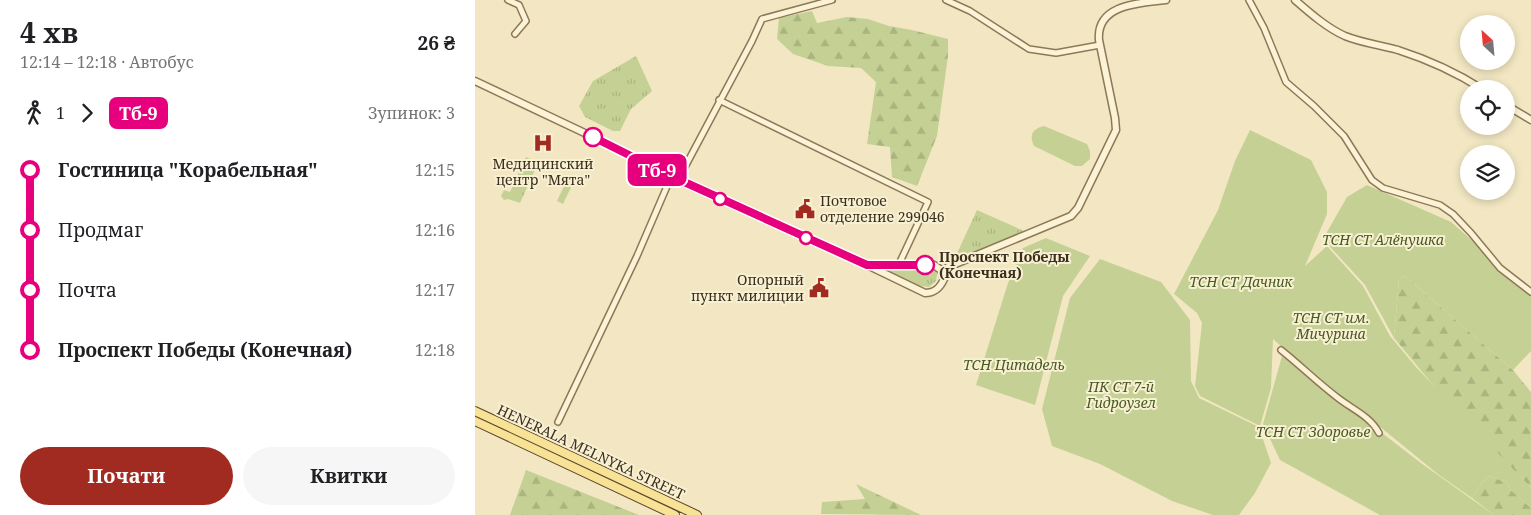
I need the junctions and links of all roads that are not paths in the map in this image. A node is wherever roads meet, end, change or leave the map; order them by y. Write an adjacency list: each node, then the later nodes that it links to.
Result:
1 (508, 0): 7 (street)
2 (832, 0): 11 (street)
3 (946, 0): 8 (street)
4 (1166, 0): 8 (street)
5 (1249, 0): 19 (street)
6 (1295, 0): 9 (street)
7 (515, 34)
8 (1100, 45): 18 (street)
9 (1467, 80)
10 (475, 81): 14 (street)
11 (719, 100): 15 (street); 16 (street)
12 (1515, 110): 13 (street)
13 (1531, 120)
14 (671, 176): 15 (street); 23 (street)
15 (678, 180): 17 (street)
16 (899, 264): 17 (street); 18 (street)
17 (867, 265): 18 (street)
18 (943, 272)
19 (1529, 291)
20 (1281, 350): 24 (street)
21 (475, 411): 26 (main road, HENERALA MELNYKA STREET)
22 (475, 421): 25 (main road, HENERALA MELNYKA STREET)
23 (558, 422)
24 (1379, 433)
25 (675, 515)
26 (697, 515)

